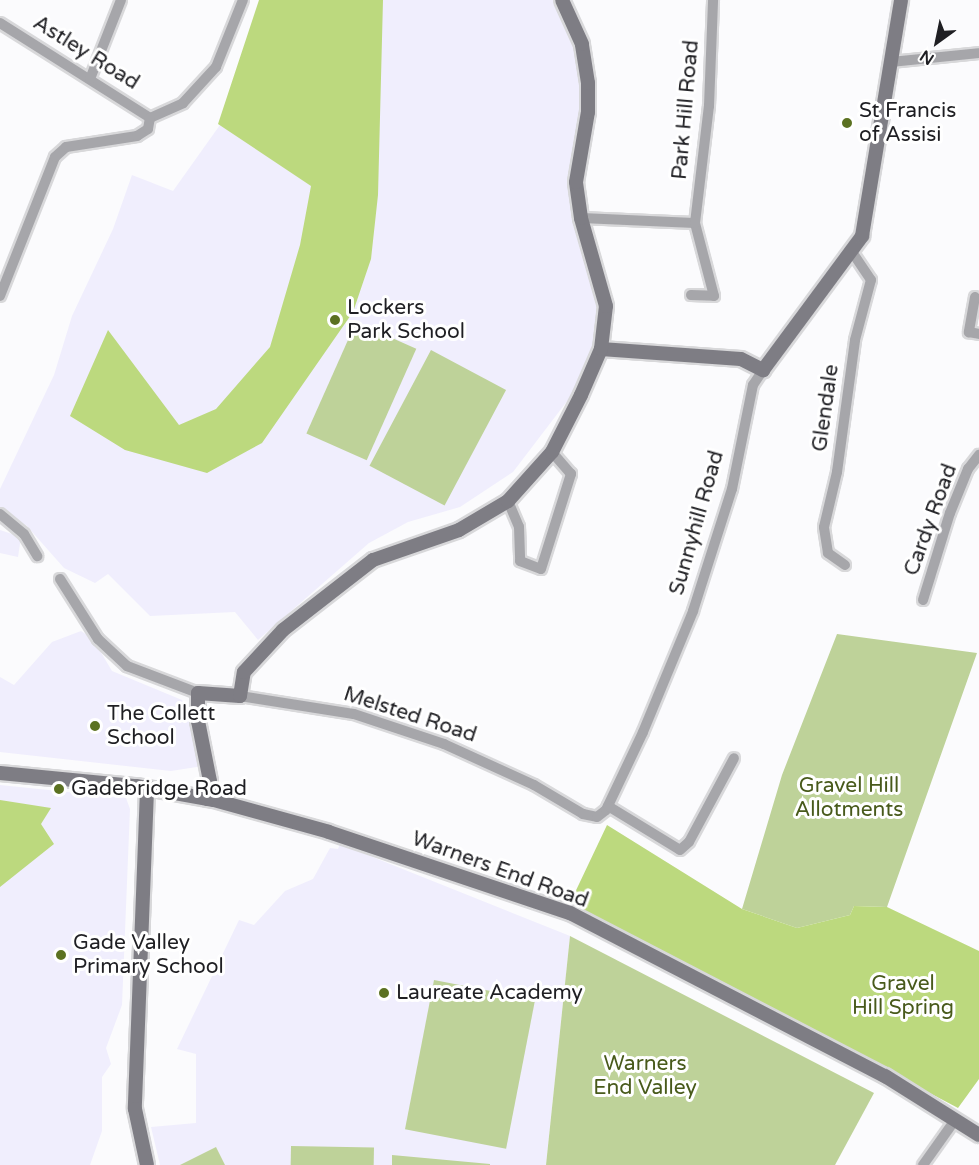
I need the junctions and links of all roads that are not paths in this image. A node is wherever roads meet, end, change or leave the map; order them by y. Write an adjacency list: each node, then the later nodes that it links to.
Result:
1 (121, 0): 9 (street)
2 (243, 0): 10 (street)
3 (562, 0): 11 (street)
4 (713, 0): 12 (street, Park Hill Road)
5 (901, 0): 8 (street, Sunnyhill Road)
6 (0, 23): 9 (street, Astley Road)
7 (979, 52): 8 (street)
8 (891, 62): 13 (street, Sunnyhill Road)
9 (90, 78): 10 (street, Astley Road)
10 (150, 118): 15 (street)
11 (581, 218): 12 (street); 18 (street)
12 (695, 223): 14 (street, Park Hill Road)
13 (853, 253): 19 (street, Sunnyhill Road); 25 (street, Glendale)
14 (691, 295)
15 (0, 296)
16 (975, 297): 17 (street)
17 (979, 334)
18 (601, 349): 19 (street); 20 (street)
19 (763, 370): 34 (street, Sunnyhill Road)
20 (552, 452): 22 (street); 22 (street)
21 (979, 455): 27 (street, Cardy Road)
22 (508, 501): 29 (street)
23 (0, 514): 24 (street)
24 (37, 556)
25 (845, 565)
26 (60, 579): 28 (street)
27 (923, 600)
28 (198, 693): 29 (street, Melsted Road); 33 (street)
29 (240, 696): 35 (street, Melsted Road)
30 (734, 758): 34 (street)
31 (0, 773): 32 (street, Warners End Road)
32 (147, 790): 33 (street, Warners End Road); 38 (street)
33 (207, 799): 36 (street, Warners End Road)
34 (608, 806): 35 (street, Sunnyhill Road)
35 (597, 817)
36 (955, 1120): 37 (street, Warners End Road); 39 (street)
37 (979, 1135)
38 (147, 1165)
39 (923, 1165)

